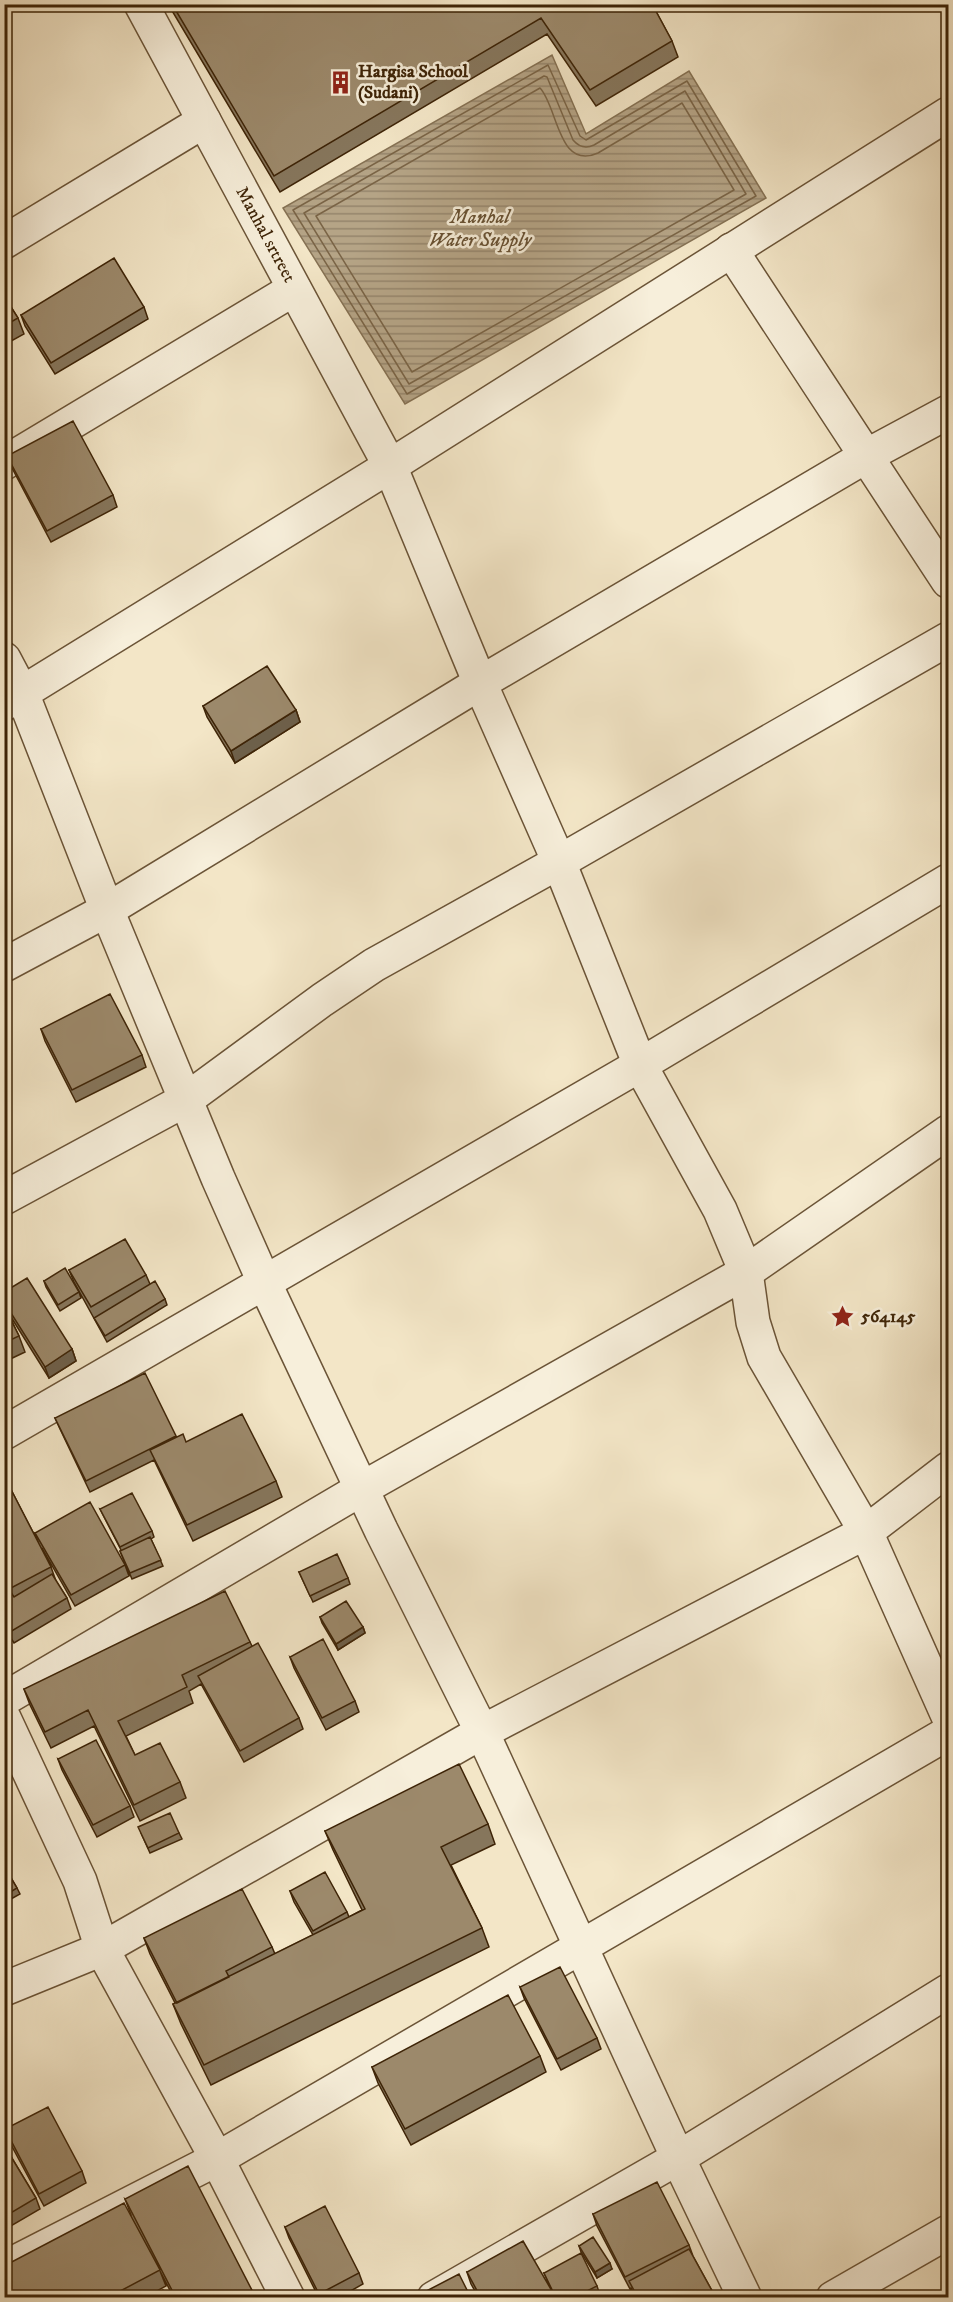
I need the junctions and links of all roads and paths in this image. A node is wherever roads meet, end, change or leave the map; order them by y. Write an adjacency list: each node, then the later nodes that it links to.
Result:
1 (141, 4): 3 (street, Manhal srtreet)
2 (948, 114): 5 (street)
3 (204, 121): 4 (street); 6 (street, Manhal srtreet)
4 (4, 243)
5 (731, 250): 8 (street); 10 (street)
6 (294, 289): 9 (street); 10 (street, Manhal srtreet)
7 (948, 412): 8 (street)
8 (868, 455): 11 (street); 14 (street)
9 (4, 464)
10 (390, 466): 14 (street, Manhal srtreet); 15 (street)
11 (948, 581)
12 (948, 639): 16 (street)
13 (4, 659): 15 (street)
14 (480, 683): 16 (street, Manhal srtreet); 18 (street)
15 (13, 699): 18 (street)
16 (559, 862): 20 (street, Manhal srtreet); 21 (street)
17 (948, 881): 20 (street)
18 (107, 910): 19 (street); 21 (street)
19 (4, 964)
20 (640, 1065): 24 (street, Manhal srtreet); 25 (street)
21 (187, 1099): 23 (street); 25 (street)
22 (948, 1132): 24 (street)
23 (4, 1198)
24 (746, 1272): 28 (street); 29 (street, Manhal srtreet)
25 (265, 1284): 26 (street); 28 (street)
26 (4, 1433)
27 (948, 1469): 29 (street)
28 (363, 1488): 30 (street); 33 (street)
29 (866, 1532): 31 (street, Manhal srtreet); 33 (street)
30 (4, 1699)
31 (948, 1716)
32 (4, 1718): 36 (street)
33 (482, 1732): 35 (street); 36 (street)
34 (948, 1733): 35 (street)
35 (581, 1947): 39 (street); 40 (street)
36 (102, 1949): 37 (street); 40 (street)
37 (4, 1989)
38 (948, 1991): 39 (street)
39 (678, 2158): 44 (street); 45 (street)
40 (217, 2159): 42 (street); 43 (street)
41 (948, 2232): 46 (street)
42 (4, 2268)
43 (288, 2298)
44 (434, 2298)
45 (745, 2298)
46 (833, 2298)

